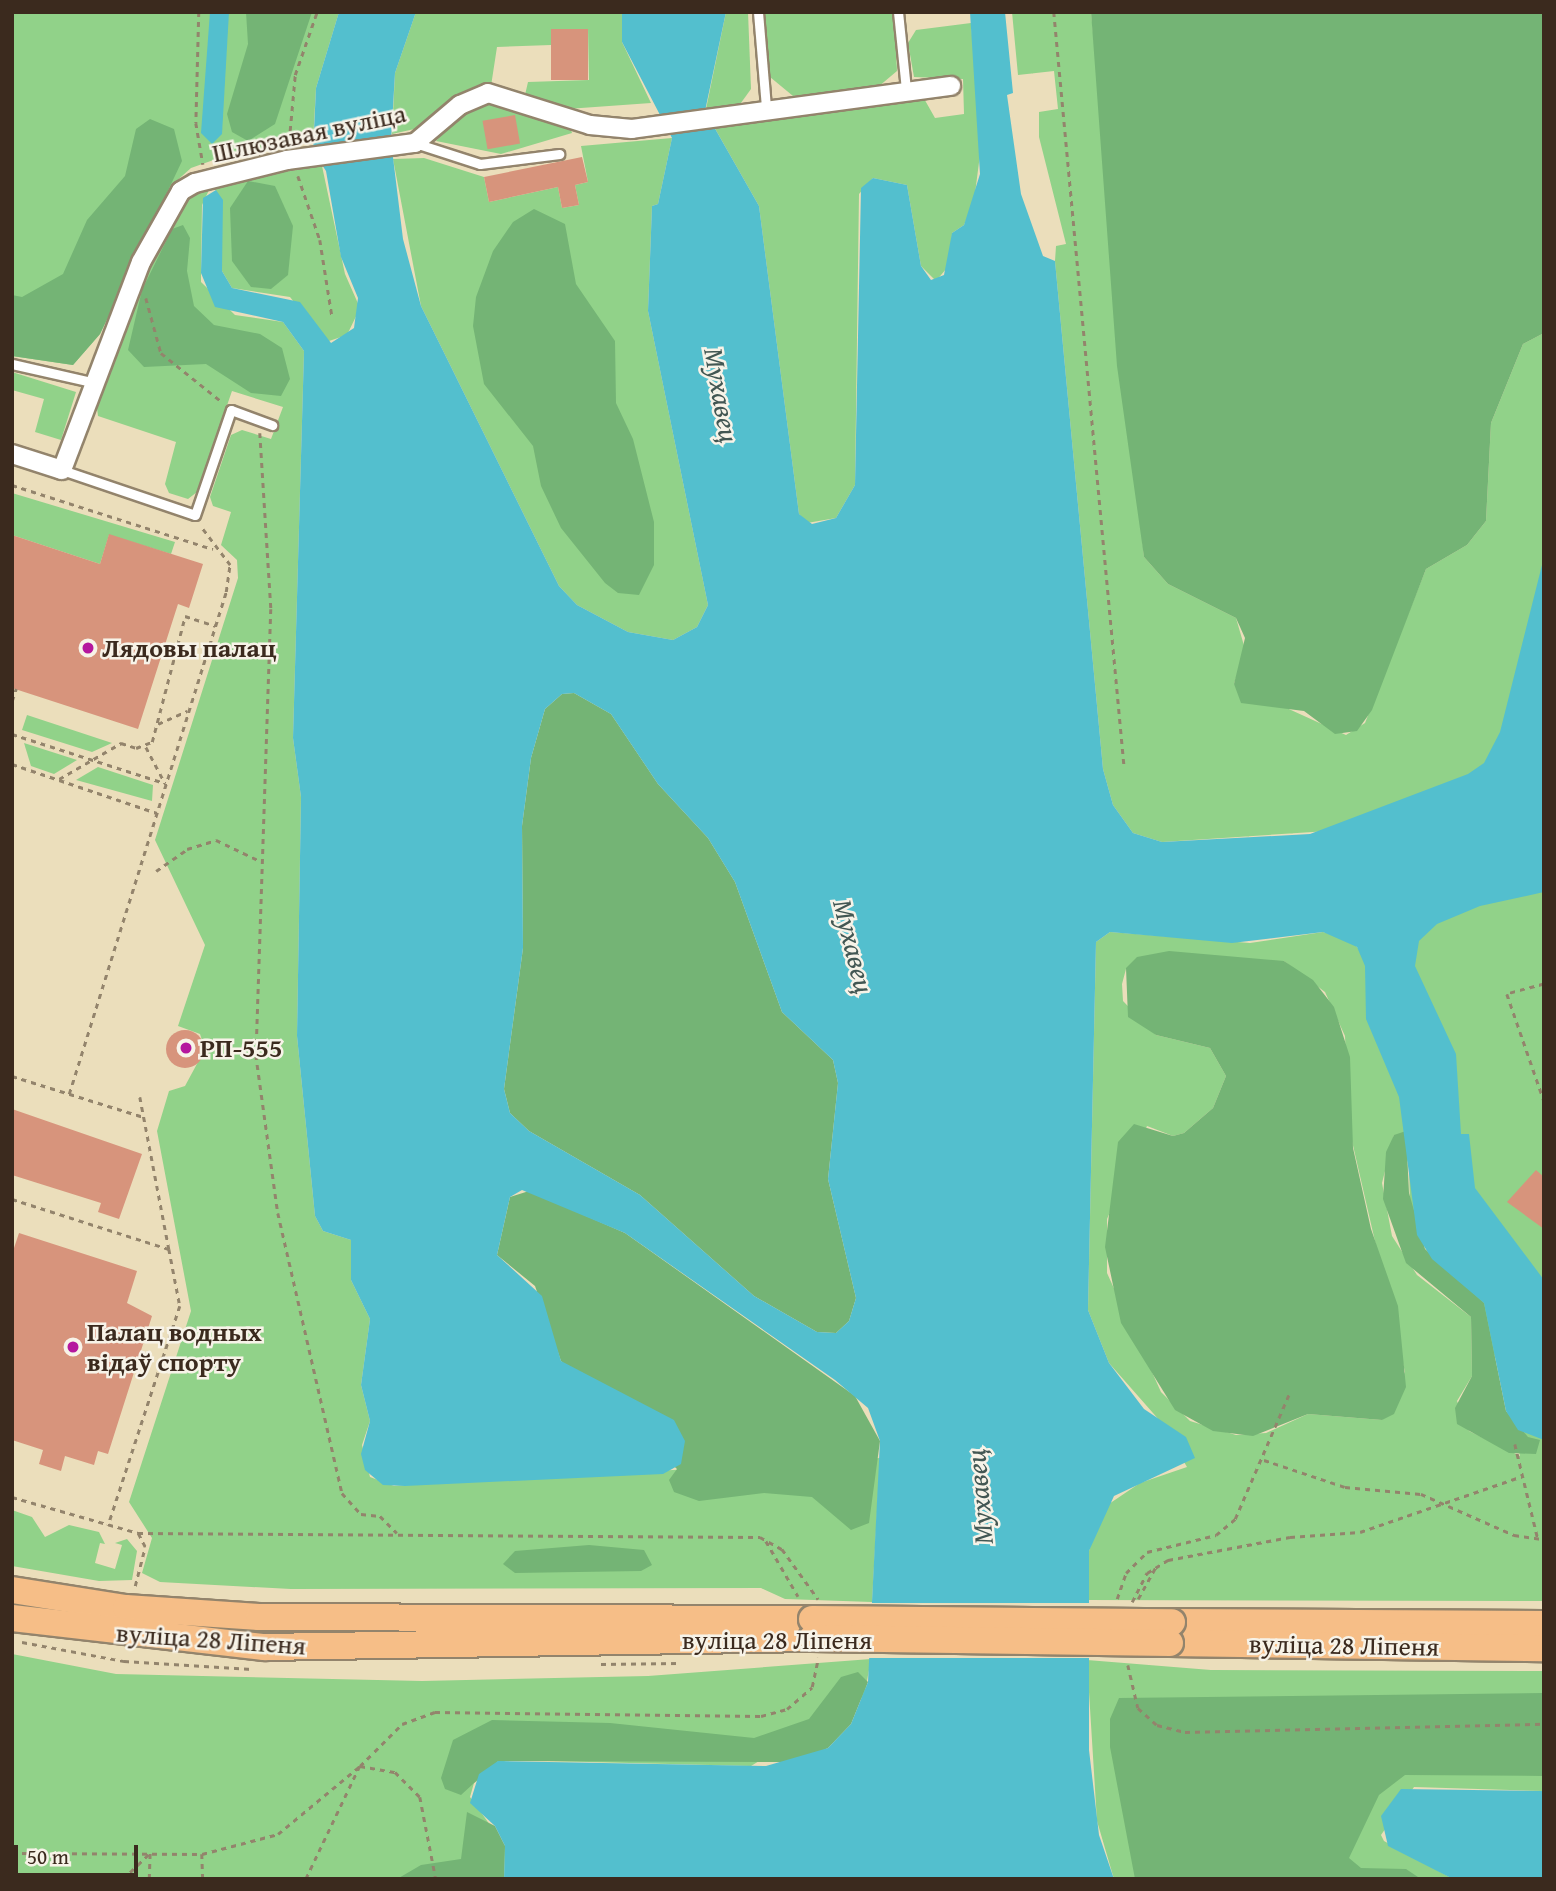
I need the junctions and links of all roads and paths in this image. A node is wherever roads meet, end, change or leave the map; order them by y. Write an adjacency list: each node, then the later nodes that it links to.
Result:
1 (199, 12): 12 (path)
2 (317, 12): 11 (path)
3 (758, 12): 8 (lane)
4 (898, 12): 7 (lane)
5 (1054, 12): 34 (path)
6 (951, 86): 7 (street, Шлюзавая вуліца)
7 (906, 90): 8 (street, Шлюзавая вуліца)
8 (765, 108): 9 (street, Шлюзавая вуліца)
9 (410, 144): 10 (lane); 11 (street, Шлюзавая вуліца)
10 (559, 154)
11 (287, 160): 12 (street, Шлюзавая вуліца); 14 (path)
12 (207, 180): 13 (street, Шлюзавая вуліца)
13 (138, 268): 16 (street, Шлюзавая вуліца); 17 (path)
14 (332, 316)
15 (12, 364): 16 (lane)
16 (92, 382): 21 (street, Шлюзавая вуліца)
17 (232, 410): 18 (lane); 23 (lane)
18 (257, 419): 19 (lane); 38 (path)
19 (272, 425)
20 (12, 454): 21 (street)
21 (62, 470): 23 (lane)
22 (12, 485): 24 (path)
23 (195, 515): 24 (path)
24 (213, 549): 25 (path)
25 (215, 627): 28 (path); 29 (path)
26 (16, 690): 27 (path)
27 (12, 701)
28 (188, 711): 29 (path); 36 (path)
29 (158, 724): 31 (path)
30 (12, 734): 32 (path)
31 (146, 747): 32 (path); 36 (path)
32 (93, 760): 35 (path); 36 (path)
33 (12, 764): 35 (path)
34 (1124, 764)
35 (59, 779): 37 (path)
36 (165, 783): 37 (path)
37 (157, 813): 42 (path)
38 (261, 862): 39 (path); 56 (path)
39 (156, 872)
40 (1544, 984): 44 (path)
41 (12, 1076): 42 (path)
42 (69, 1094): 45 (path)
43 (140, 1097): 45 (path)
44 (1544, 1101)
45 (144, 1117): 47 (path)
46 (12, 1199): 47 (path)
47 (169, 1249): 54 (path)
48 (1290, 1391): 50 (path)
49 (1515, 1444): 51 (path)
50 (1263, 1460): 53 (path); 63 (path)
51 (1523, 1476): 53 (path); 57 (path)
52 (12, 1497): 54 (path)
53 (1442, 1501): 57 (path); 60 (path)
54 (108, 1526): 55 (path)
55 (138, 1533): 56 (path); 62 (path)
56 (397, 1533): 59 (path)
57 (1538, 1539): 58 (path)
58 (1544, 1539)
59 (766, 1540): 64 (path); 64 (path)
60 (1158, 1564): 60 (path)
61 (12, 1590): 64 (main road, вуліца 28 Ліпеня)
62 (135, 1590)
63 (1116, 1607)
64 (812, 1615): 65 (main road, вуліца 28 Ліпеня); 67 (main road, вуліца 28 Ліпеня, bridge)
65 (12, 1618)
66 (1544, 1624): 67 (main road, вуліца 28 Ліпеня)
67 (1171, 1633): 68 (main road, вуліца 28 Ліпеня)
68 (1544, 1648)
69 (1129, 1658): 71 (path)
70 (818, 1664): 72 (path)
71 (1544, 1724)
72 (360, 1766): 75 (path); 79 (path); 80 (path)
73 (12, 1853): 74 (path)
74 (150, 1853): 75 (path); 76 (path); 77 (path)
75 (202, 1854): 78 (path)
76 (122, 1879)
77 (149, 1879)
78 (202, 1879)
79 (306, 1879)
80 (436, 1879)

